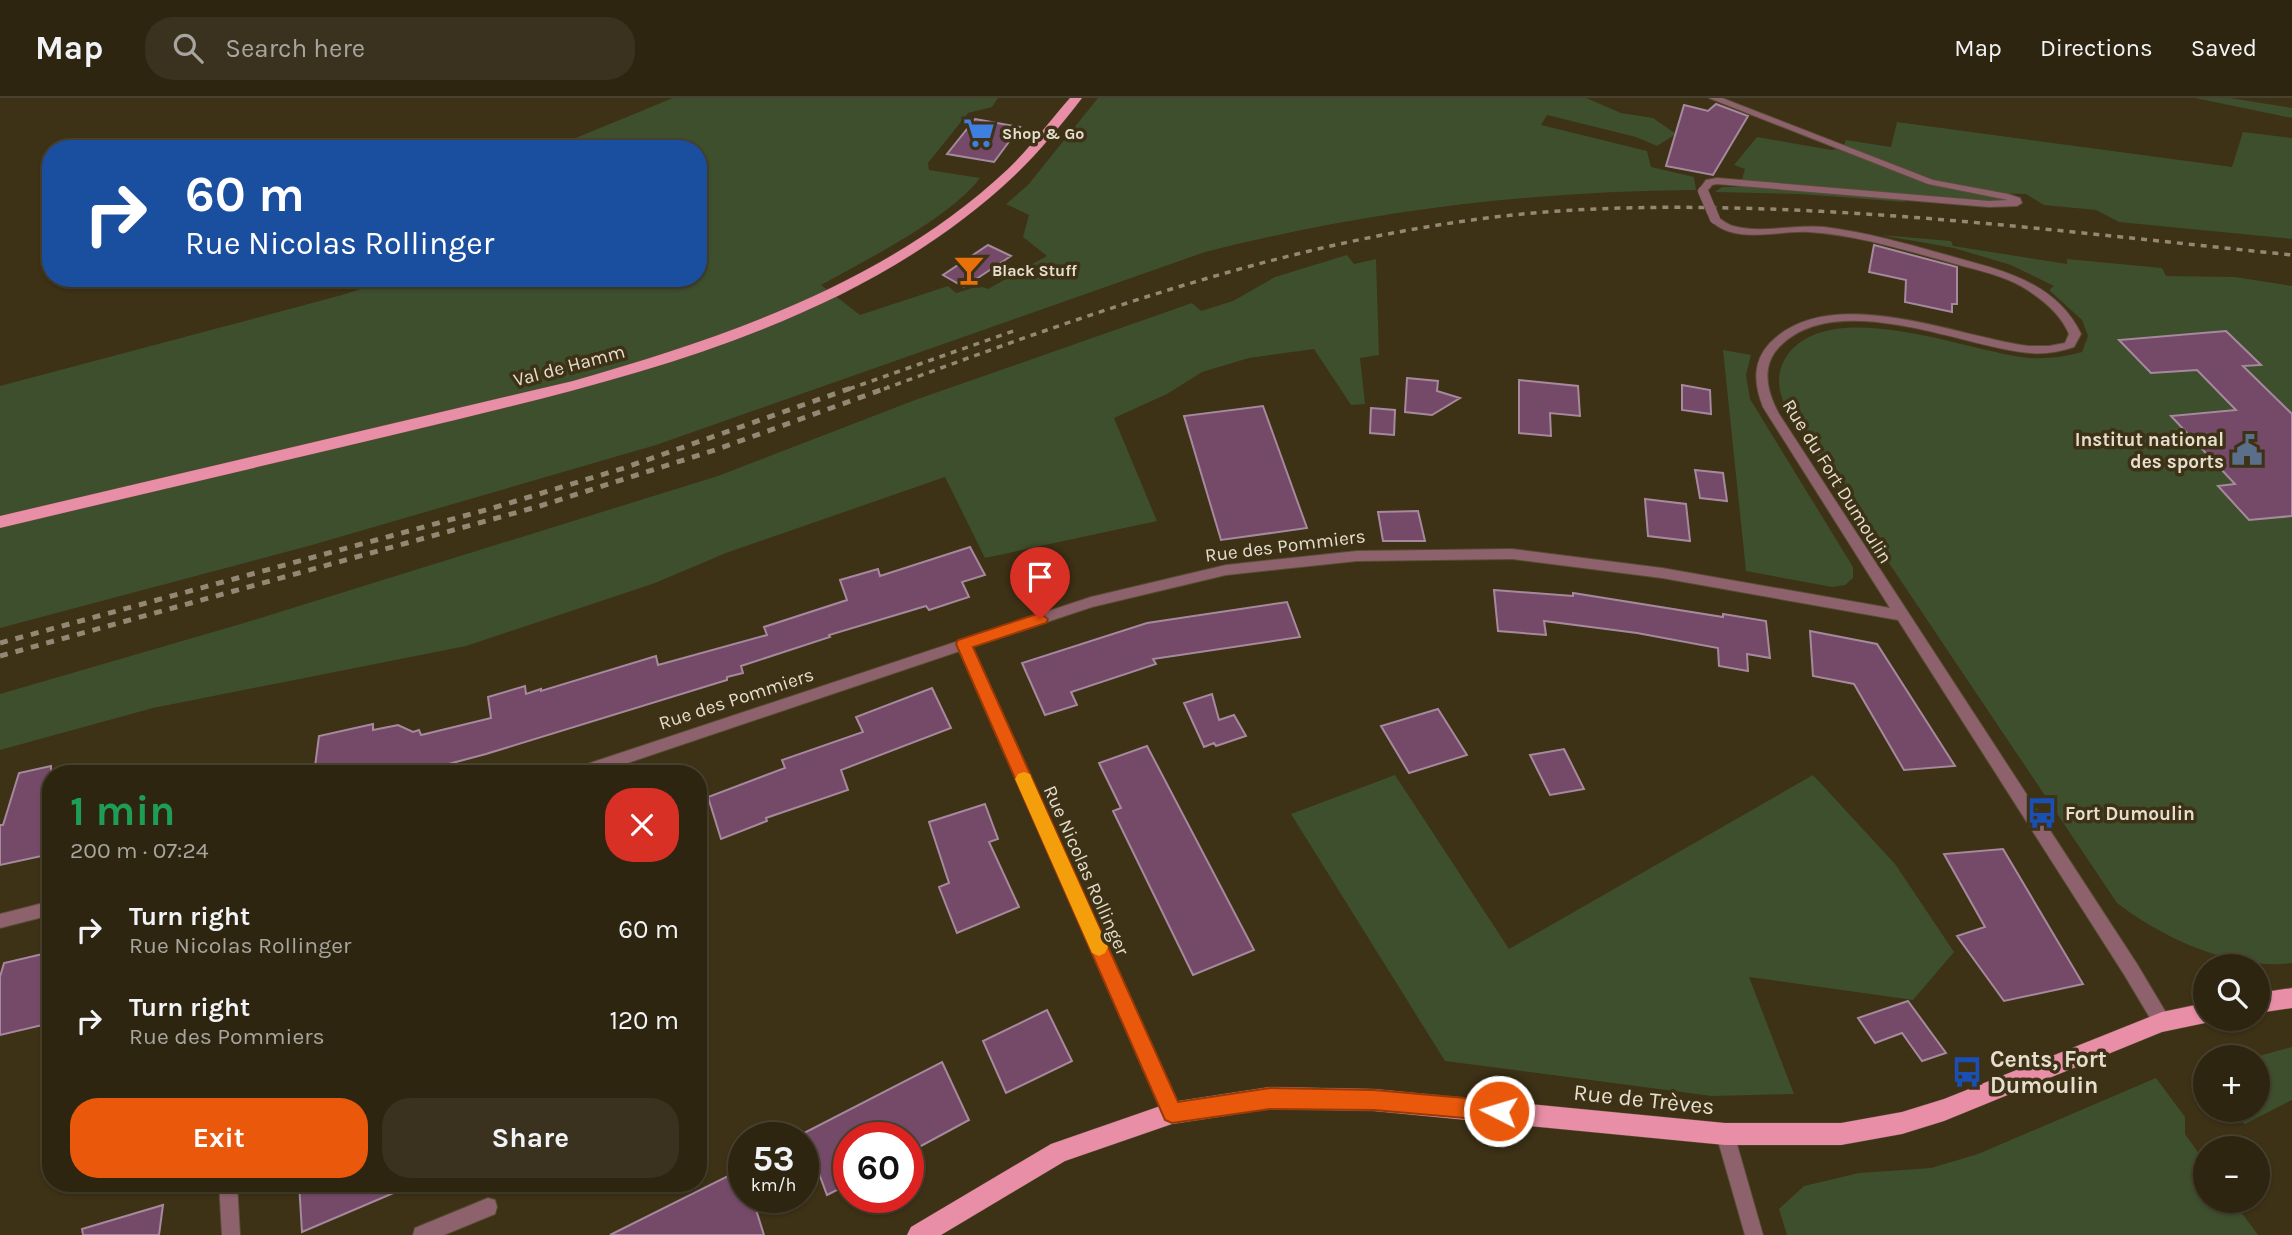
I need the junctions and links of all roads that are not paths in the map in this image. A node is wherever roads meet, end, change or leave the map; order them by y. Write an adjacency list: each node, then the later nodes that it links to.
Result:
1 (1076, 98): 3 (main road, Val de Hamm)
2 (1714, 98): 4 (street, Rue du Fort Dumoulin, bridge)
3 (0, 522)
4 (1900, 615): 5 (street, Rue des Pommiers); 12 (street, Rue du Fort Dumoulin)
5 (964, 644): 6 (street, Rue des Pommiers); 13 (street, Rue Nicolas Rollinger)
6 (602, 765)
7 (42, 910): 8 (street)
8 (0, 920)
9 (2292, 998): 10 (main road)
10 (2270, 1001)
11 (2193, 1016): 12 (main road, Rue de Trèves)
12 (2162, 1022): 14 (main road, Rue de Trèves)
13 (1172, 1113): 14 (main road, Rue de Trèves); 19 (main road, Rue de Trèves)
14 (1725, 1134): 20 (street)
15 (229, 1192): 17 (street)
16 (488, 1207): 18 (street)
17 (231, 1235)
18 (422, 1235)
19 (919, 1235)
20 (1754, 1235)

